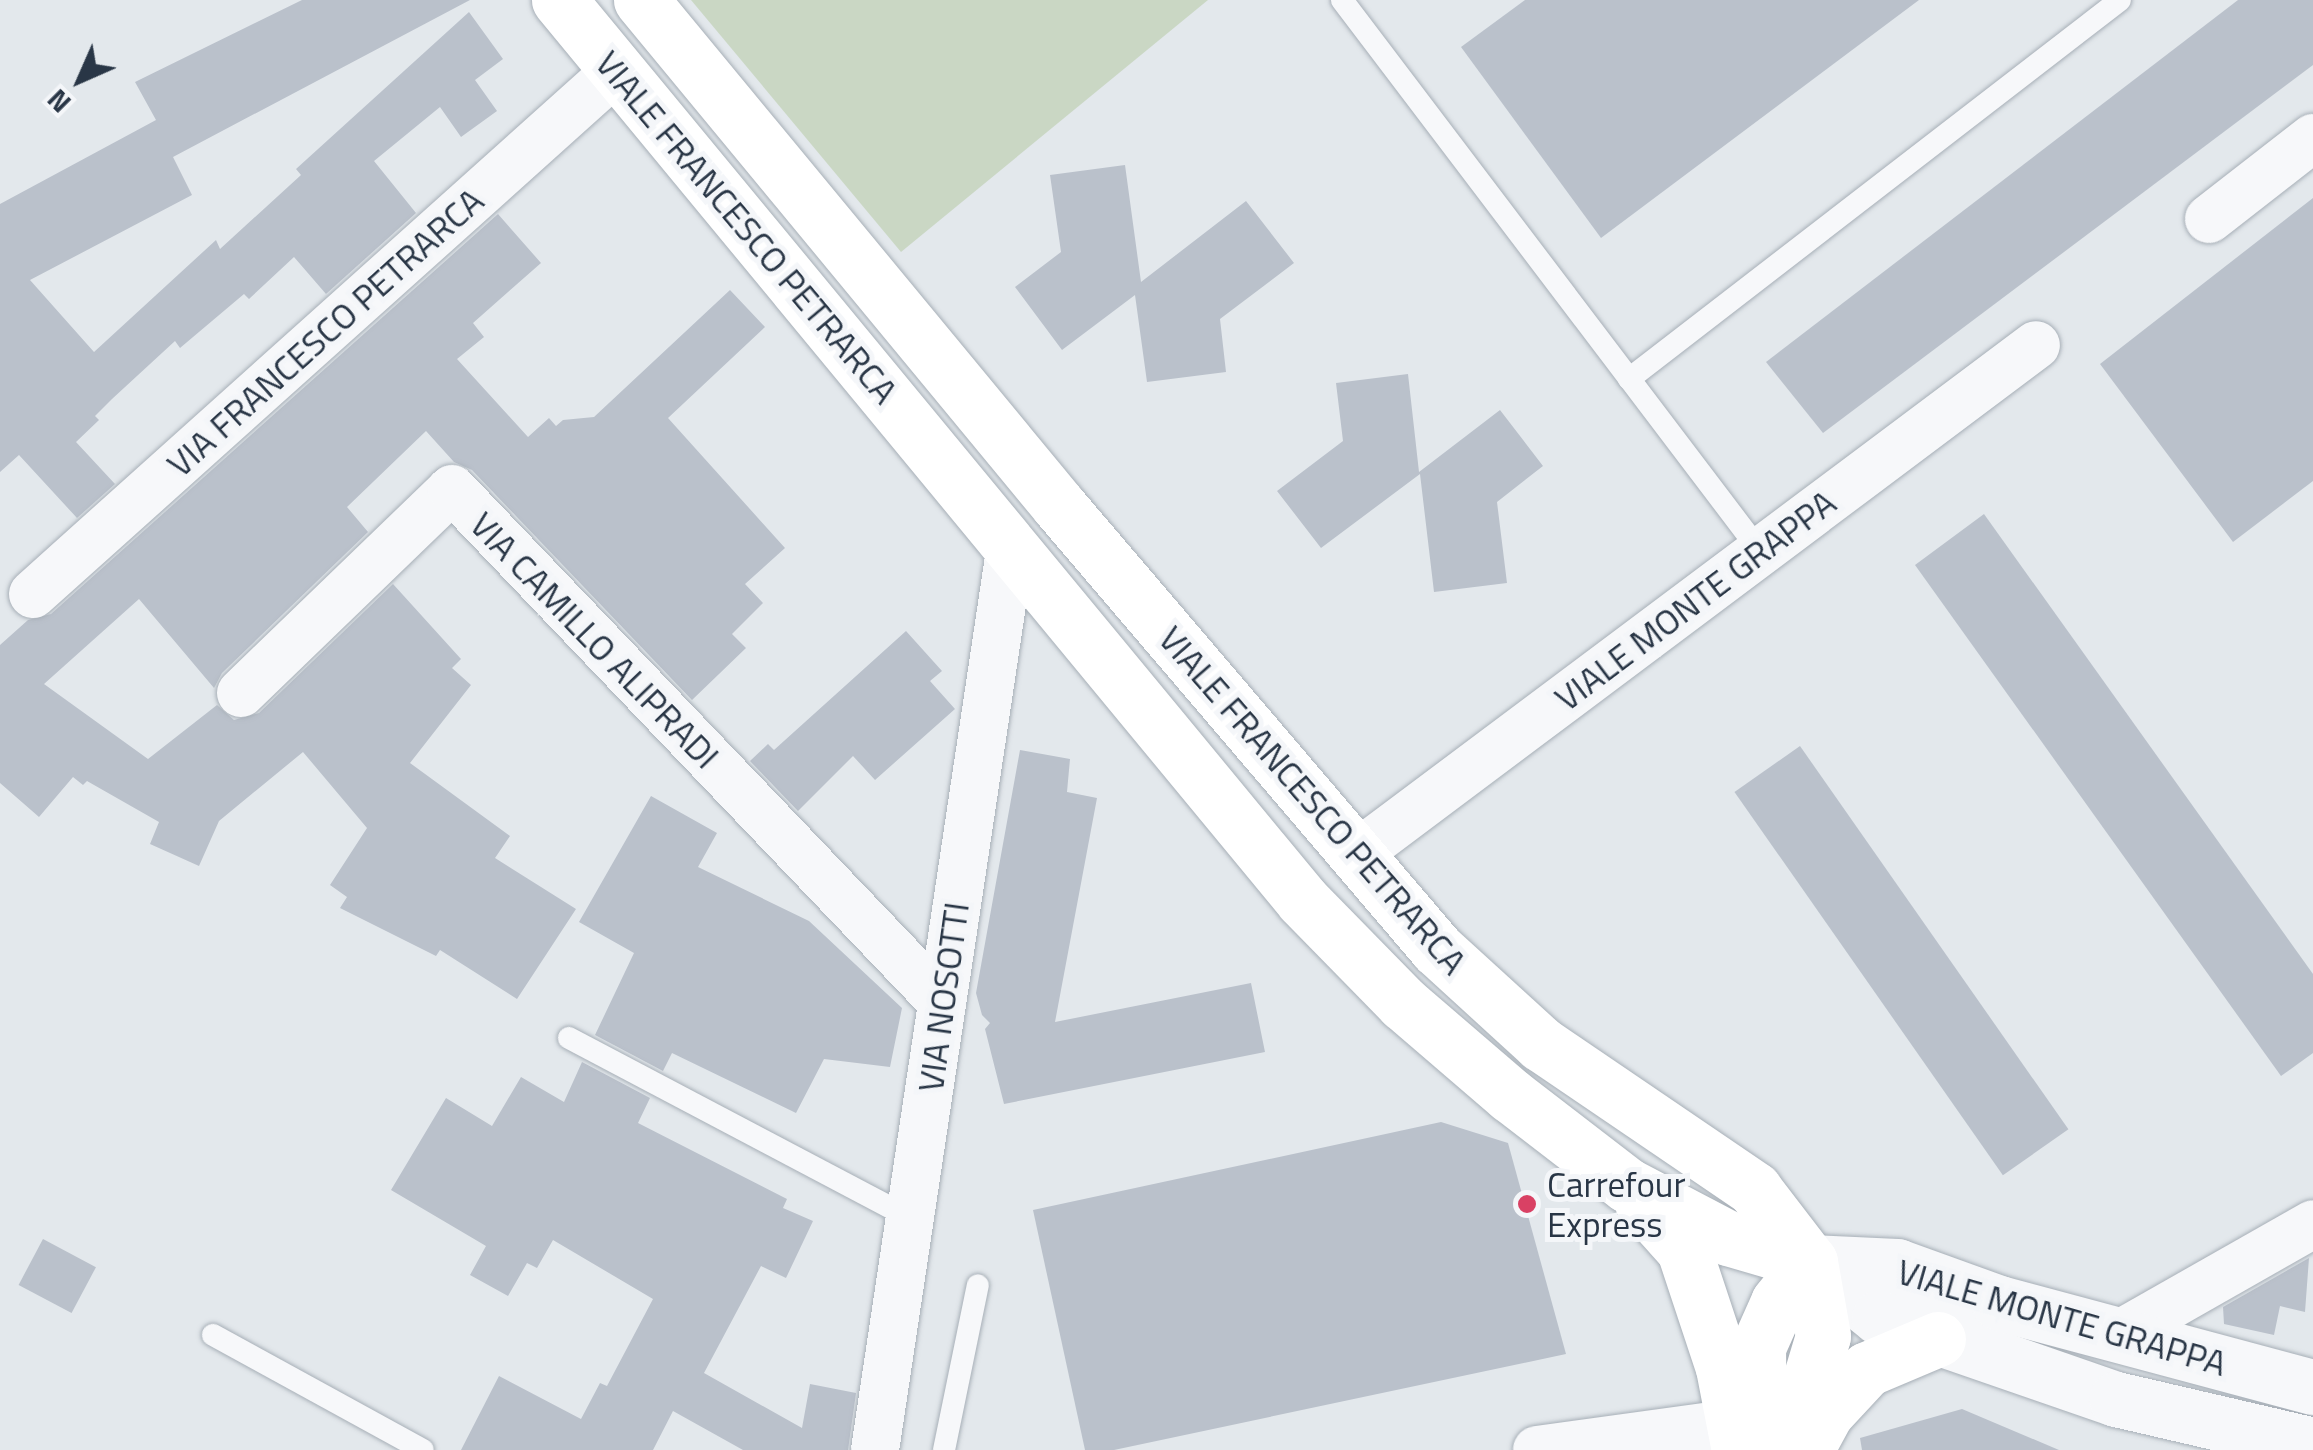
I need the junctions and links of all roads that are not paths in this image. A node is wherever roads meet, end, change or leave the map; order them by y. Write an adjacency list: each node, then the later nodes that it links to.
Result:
1 (559, 0): 5 (main road, VIALE FRANCESCO PETRARCA)
2 (641, 0): 14 (main road, VIALE FRANCESCO PETRARCA)
3 (1342, 0): 9 (lane)
4 (2120, 0): 9 (lane)
5 (617, 70): 10 (main road, VIALE FRANCESCO PETRARCA); 12 (street, VIA FRANCESCO PETRARCA)
6 (2313, 138): 7 (street)
7 (2209, 219)
8 (2036, 345): 11 (street, VIALE MONTE GRAPPA)
9 (1629, 379): 11 (lane)
10 (1010, 544): 15 (street, VIA NOSOTTI); 17 (main road, VIALE FRANCESCO PETRARCA)
11 (1760, 551): 14 (street, VIALE MONTE GRAPPA)
12 (33, 594)
13 (241, 694): 15 (street, VIA CAMILLO ALIPRADI)
14 (1354, 856): 20 (main road, VIALE FRANCESCO PETRARCA)
15 (942, 1002): 18 (street, VIA NOSOTTI)
16 (570, 1038): 18 (lane)
17 (1627, 1185): 20 (main road, VIALE FRANCESCO PETRARCA); 26 (main road)
18 (910, 1218): 29 (street, VIA NOSOTTI)
19 (2313, 1224): 23 (street)
20 (1810, 1262): 23 (street, VIALE MONTE GRAPPA); 24 (street, VIALE MONTE GRAPPA); 26 (main road); 32 (main road)
21 (978, 1285): 30 (lane)
22 (213, 1336): 28 (lane)
23 (2118, 1336): 25 (street, VIALE MONTE GRAPPA)
24 (1938, 1338): 27 (street, VIALE MONTE GRAPPA); 32 (main road)
25 (2313, 1387)
26 (1745, 1441): 31 (street)
27 (2313, 1444)
28 (423, 1450)
29 (875, 1450)
30 (944, 1450)
31 (1536, 1450)
32 (1803, 1450)

